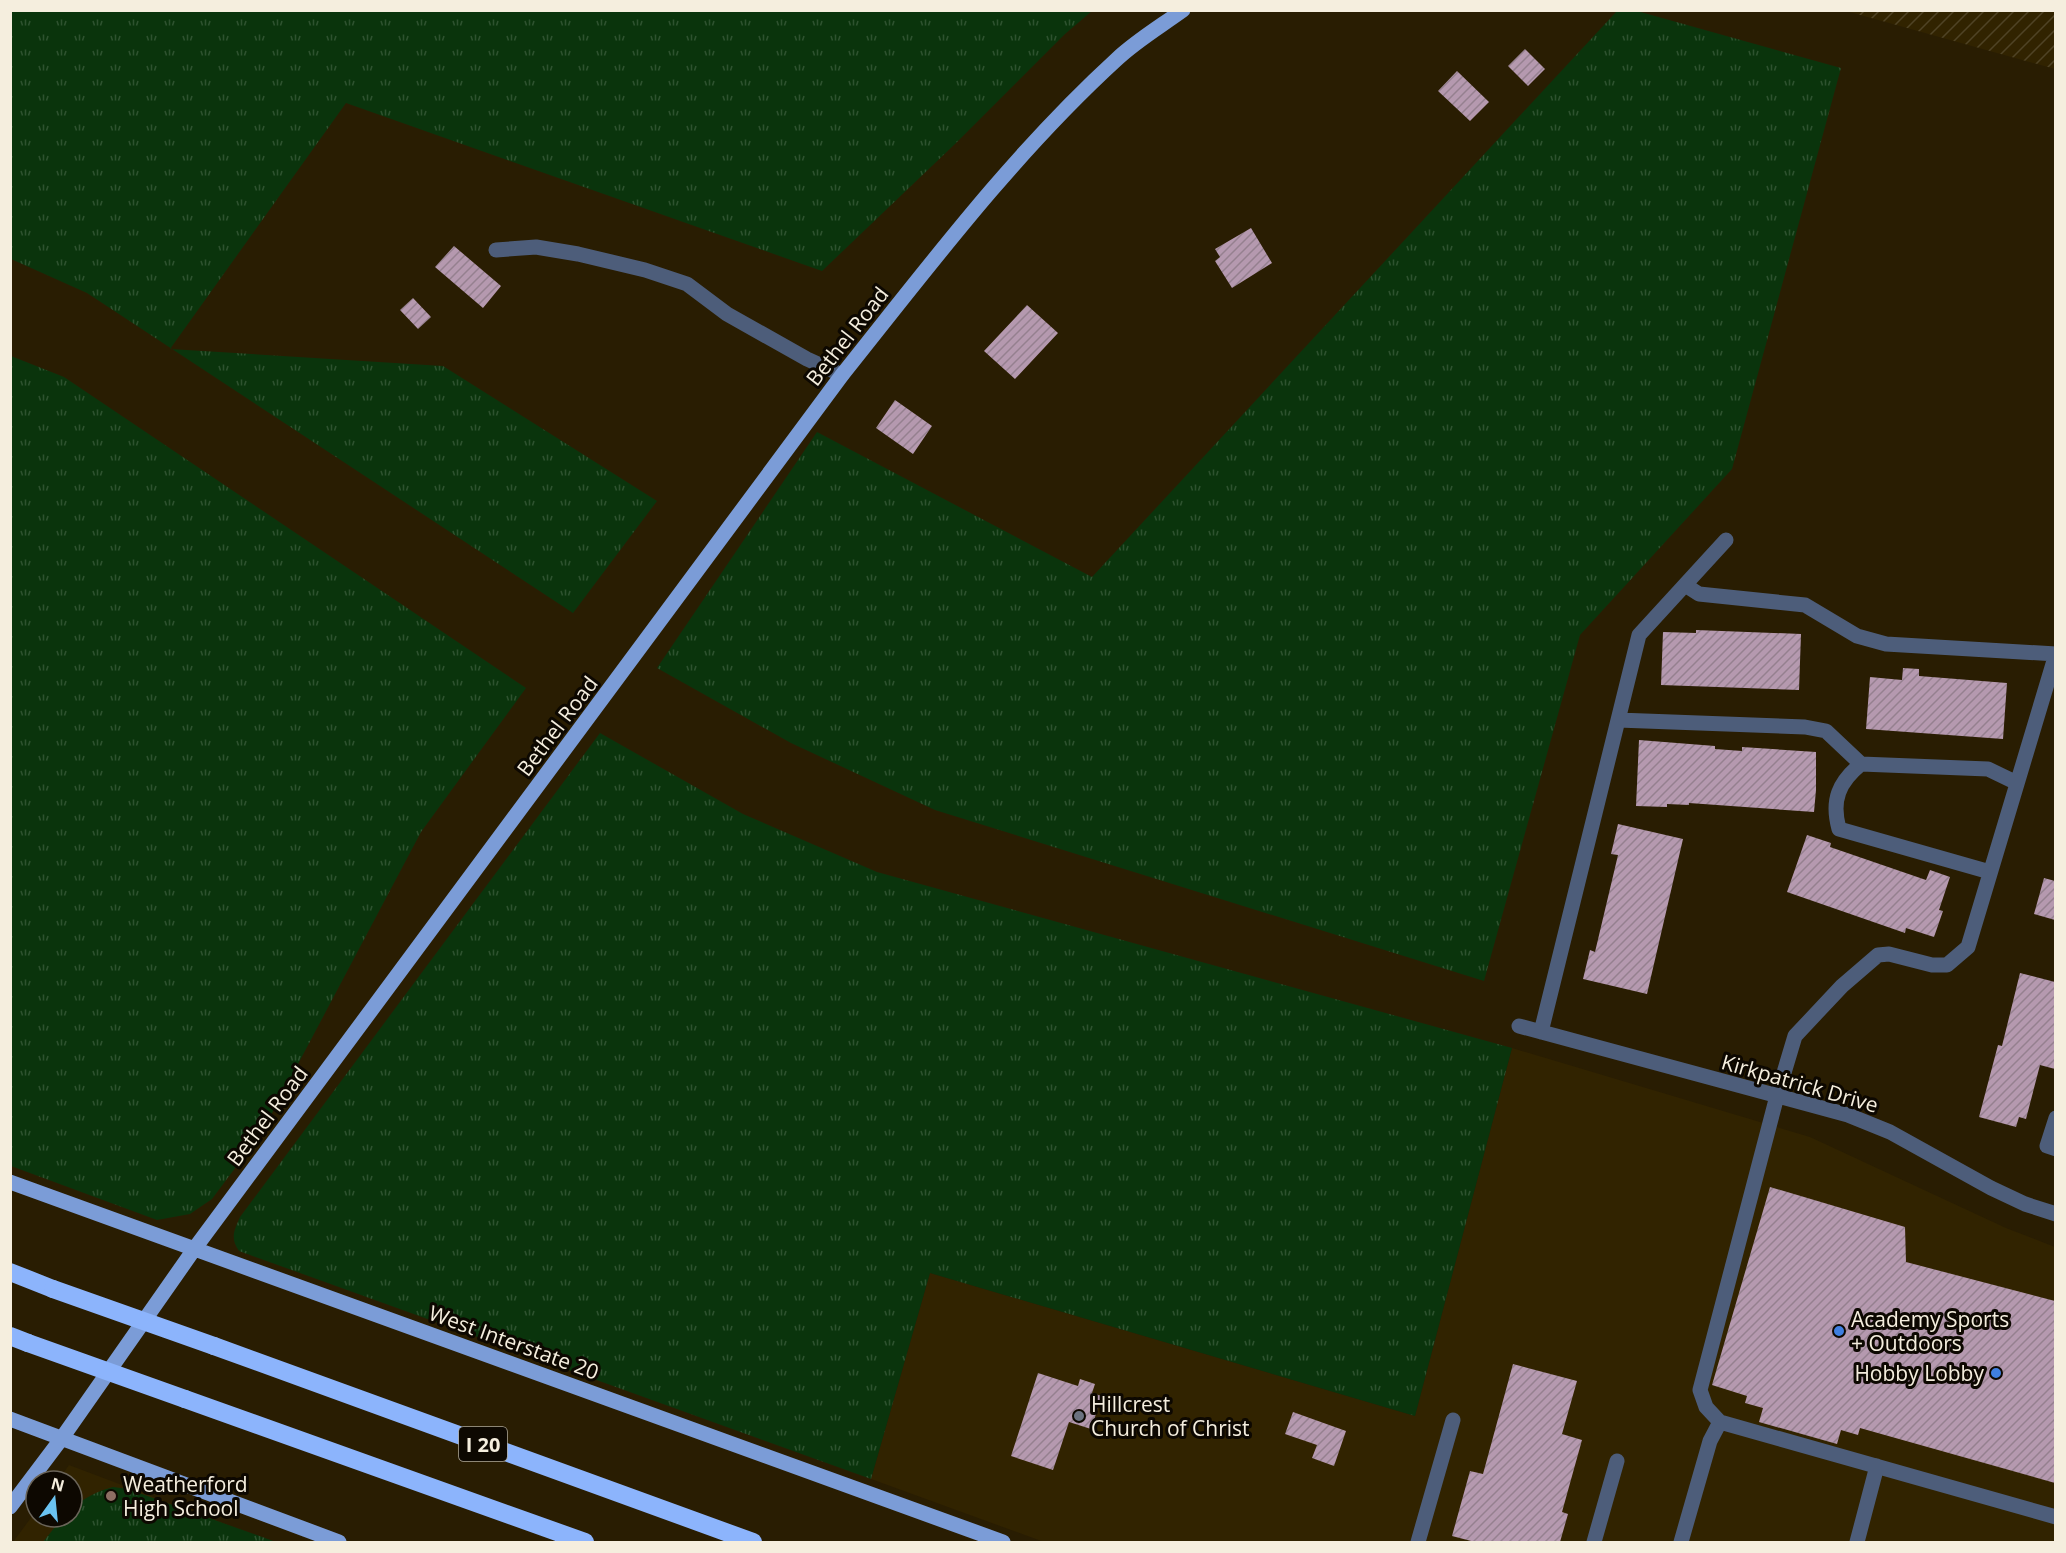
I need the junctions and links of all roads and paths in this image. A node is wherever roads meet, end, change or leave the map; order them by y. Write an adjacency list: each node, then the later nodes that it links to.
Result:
1 (1183, 10): 3 (main road, Bethel Road)
2 (496, 250): 3 (street)
3 (842, 375): 18 (main road, Bethel Road)
4 (1726, 540): 5 (street)
5 (1685, 585): 6 (street); 7 (street)
6 (2055, 654): 9 (street)
7 (1618, 720): 8 (street); 12 (street)
8 (1861, 764): 9 (street); 10 (street)
9 (2017, 783): 10 (street)
10 (1990, 872): 13 (street)
11 (1520, 1026): 12 (street, Kirkpatrick Drive)
12 (1541, 1032): 13 (street, Kirkpatrick Drive)
13 (1777, 1096): 17 (street, Kirkpatrick Drive); 23 (street)
14 (2055, 1118): 15 (street)
15 (2055, 1149)
16 (10, 1182): 18 (main road, West Interstate 20)
17 (2055, 1214)
18 (195, 1248): 24 (main road, Bethel Road); 32 (main road, West Interstate 20)
19 (10, 1272): 31 (highway, I 20, bridge)
20 (10, 1336): 30 (highway, bridge)
21 (10, 1419): 24 (main road)
22 (1453, 1420): 33 (street)
23 (1720, 1422): 26 (street); 35 (street)
24 (62, 1438): 27 (main road, Bethel Road); 29 (main road)
25 (1617, 1461): 34 (street)
26 (1877, 1466): 28 (street); 36 (street)
27 (10, 1507)
28 (2055, 1517)
29 (339, 1542)
30 (585, 1542)
31 (753, 1542)
32 (1003, 1542)
33 (1418, 1542)
34 (1594, 1542)
35 (1681, 1542)
36 (1857, 1542)

